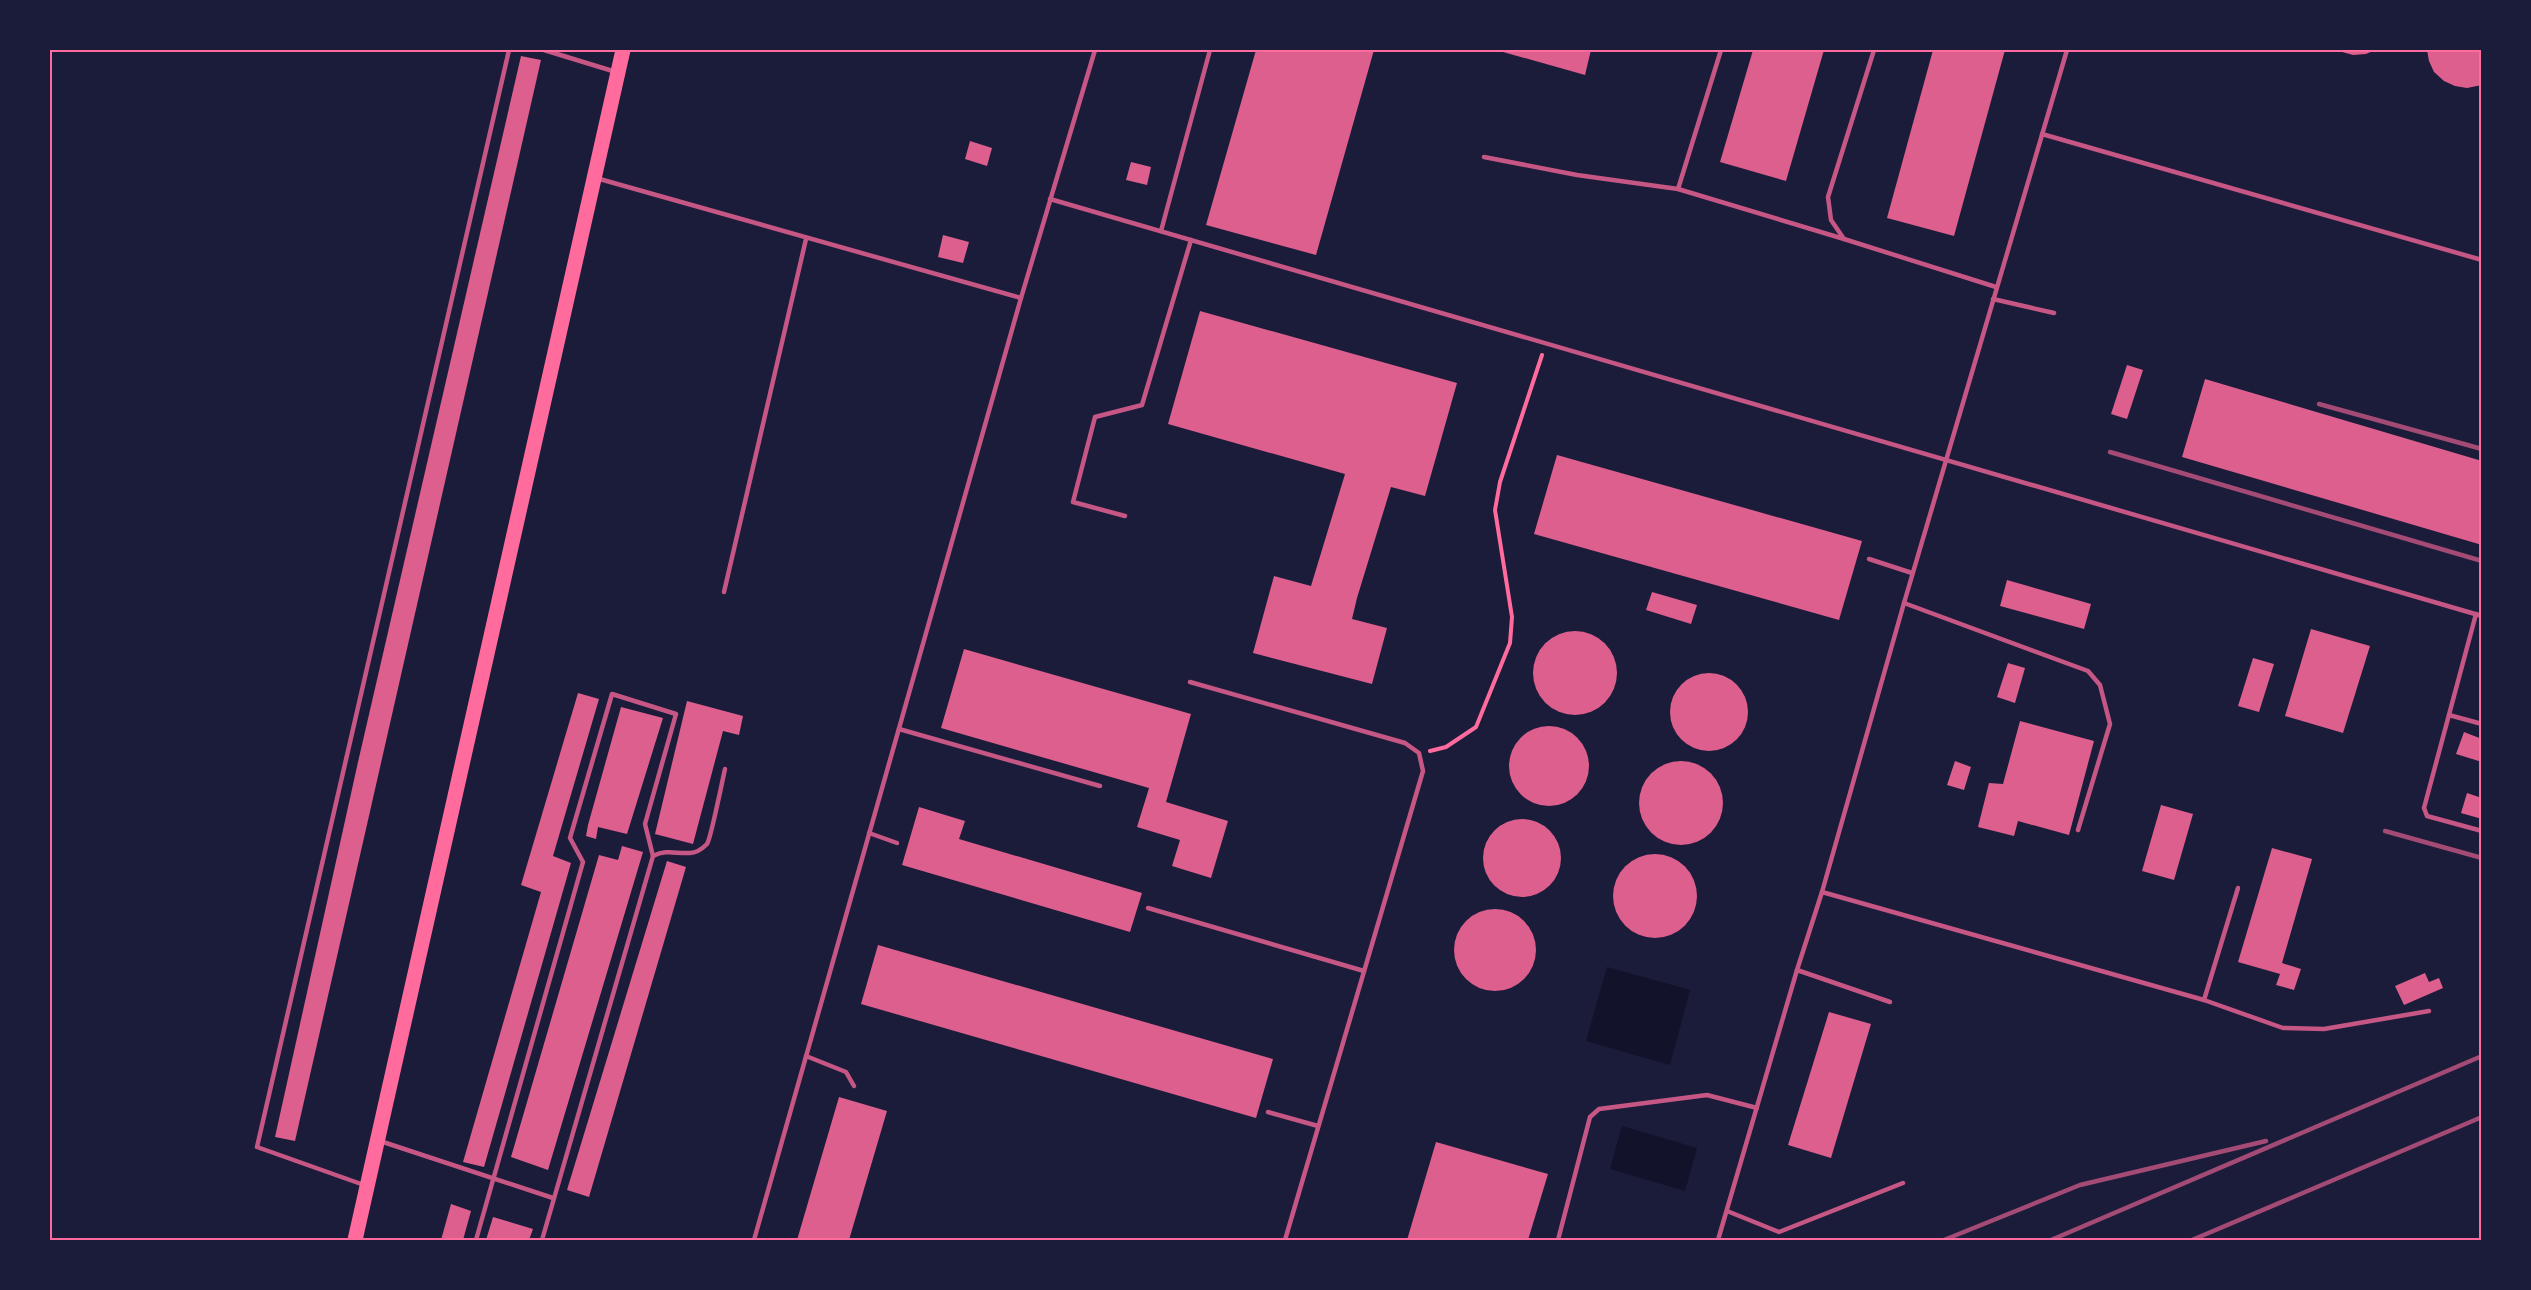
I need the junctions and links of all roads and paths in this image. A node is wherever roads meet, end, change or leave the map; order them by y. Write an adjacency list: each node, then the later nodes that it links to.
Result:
1 (509, 50): 60 (lane)
2 (544, 50): 9 (lane)
3 (623, 50): 9 (main road)
4 (1095, 50): 14 (lane)
5 (1210, 50): 15 (lane)
6 (1721, 50): 13 (lane)
7 (1874, 50): 17 (lane)
8 (2067, 50): 10 (lane)
9 (618, 72): 12 (main road)
10 (2042, 134): 19 (lane); 20 (lane)
11 (1484, 157): 13 (lane)
12 (594, 177): 16 (lane); 57 (main road)
13 (1678, 189): 17 (lane)
14 (1050, 199): 15 (lane); 21 (lane)
15 (1161, 231): 18 (lane)
16 (806, 238): 21 (lane); 29 (lane)
17 (1844, 239): 20 (lane)
18 (1191, 240): 24 (lane); 26 (lane)
19 (2481, 260)
20 (1996, 287): 22 (lane)
21 (1021, 298): 35 (lane)
22 (1993, 299): 23 (lane); 25 (lane)
23 (2054, 313)
24 (1546, 343): 25 (lane); 36 (path)
25 (1945, 460): 28 (lane); 31 (lane)
26 (1125, 516)
27 (1869, 559): 28 (lane)
28 (1912, 573): 30 (lane)
29 (724, 592)
30 (1904, 603): 39 (lane); 45 (lane)
31 (2479, 615): 33 (lane)
32 (1190, 682): 36 (lane)
33 (2449, 715): 34 (lane); 40 (lane)
34 (2481, 724)
35 (899, 729): 38 (lane); 41 (lane)
36 (1419, 753): 48 (lane)
37 (725, 769): 43 (lane)
38 (1100, 786)
39 (2078, 830)
40 (2481, 831)
41 (870, 832): 42 (lane); 52 (lane)
42 (897, 843)
43 (653, 856): 58 (lane); 61 (lane)
44 (2238, 888): 49 (lane)
45 (1822, 892): 47 (lane); 49 (lane)
46 (1148, 908): 48 (lane)
47 (1797, 970): 50 (lane); 54 (lane)
48 (1364, 971): 56 (lane)
49 (2204, 1000): 51 (lane)
50 (1890, 1002)
51 (2429, 1011)
52 (806, 1056): 53 (lane); 66 (lane)
53 (854, 1086)
54 (1757, 1108): 62 (lane); 68 (lane)
55 (1268, 1112): 56 (lane)
56 (1318, 1126): 67 (lane)
57 (377, 1140): 58 (lane); 60 (main road)
58 (494, 1180): 61 (lane); 64 (lane)
59 (1903, 1182): 62 (lane)
60 (367, 1186): 63 (main road)
61 (553, 1198): 65 (lane)
62 (1727, 1211): 69 (lane)
63 (355, 1240)
64 (476, 1240)
65 (542, 1240)
66 (754, 1240)
67 (1284, 1240)
68 (1558, 1240)
69 (1718, 1240)

